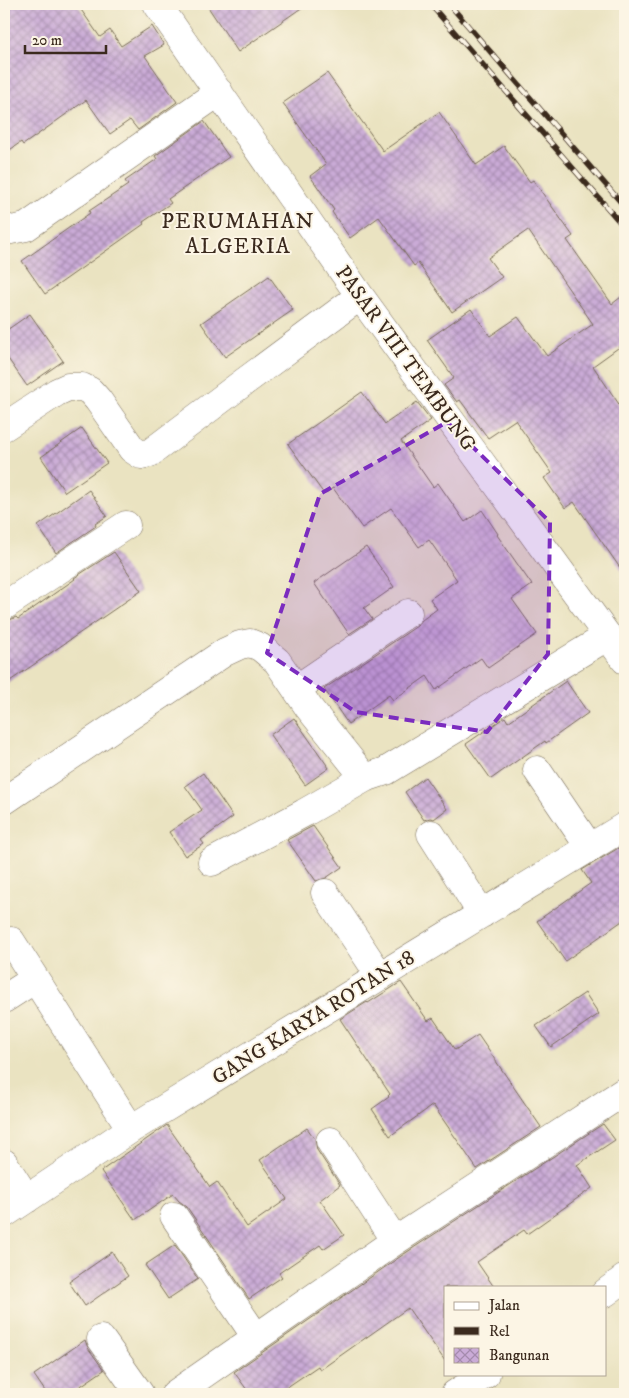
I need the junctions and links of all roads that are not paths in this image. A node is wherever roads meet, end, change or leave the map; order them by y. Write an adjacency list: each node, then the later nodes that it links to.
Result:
1 (157, 4): 2 (street, PASAR VIII TEMBUNG)
2 (219, 92): 3 (street); 4 (street, PASAR VIII TEMBUNG)
3 (4, 227)
4 (360, 296): 5 (street); 9 (street, PASAR VIII TEMBUNG)
5 (4, 427)
6 (126, 525): 7 (street)
7 (4, 606)
8 (408, 614): 11 (street)
9 (608, 636): 10 (street, PASAR VIII TEMBUNG); 13 (street)
10 (625, 660)
11 (296, 689): 13 (street); 14 (street)
12 (537, 770): 17 (street)
13 (365, 778): 18 (street)
14 (4, 801)
15 (625, 826): 17 (street, GANG KARYA ROTAN 18)
16 (431, 834): 20 (street)
17 (590, 848): 20 (street, GANG KARYA ROTAN 18)
18 (212, 862)
19 (324, 893): 22 (street)
20 (482, 914): 22 (street, GANG KARYA ROTAN 18)
21 (11, 941): 23 (street)
22 (380, 976): 26 (street, GANG KARYA ROTAN 18)
23 (35, 979): 24 (street); 26 (street)
24 (4, 999)
25 (625, 1090): 32 (street)
26 (131, 1129): 29 (street, GANG KARYA ROTAN 18)
27 (330, 1142): 32 (street)
28 (4, 1163): 29 (street)
29 (27, 1199): 30 (street, GANG KARYA ROTAN 18)
30 (4, 1214)
31 (174, 1216): 35 (street)
32 (395, 1241): 35 (street)
33 (625, 1278): 34 (street)
34 (606, 1292)
35 (256, 1337): 39 (street)
36 (101, 1339): 38 (street)
37 (483, 1376): 40 (street)
38 (140, 1394)
39 (175, 1394)
40 (455, 1394)

